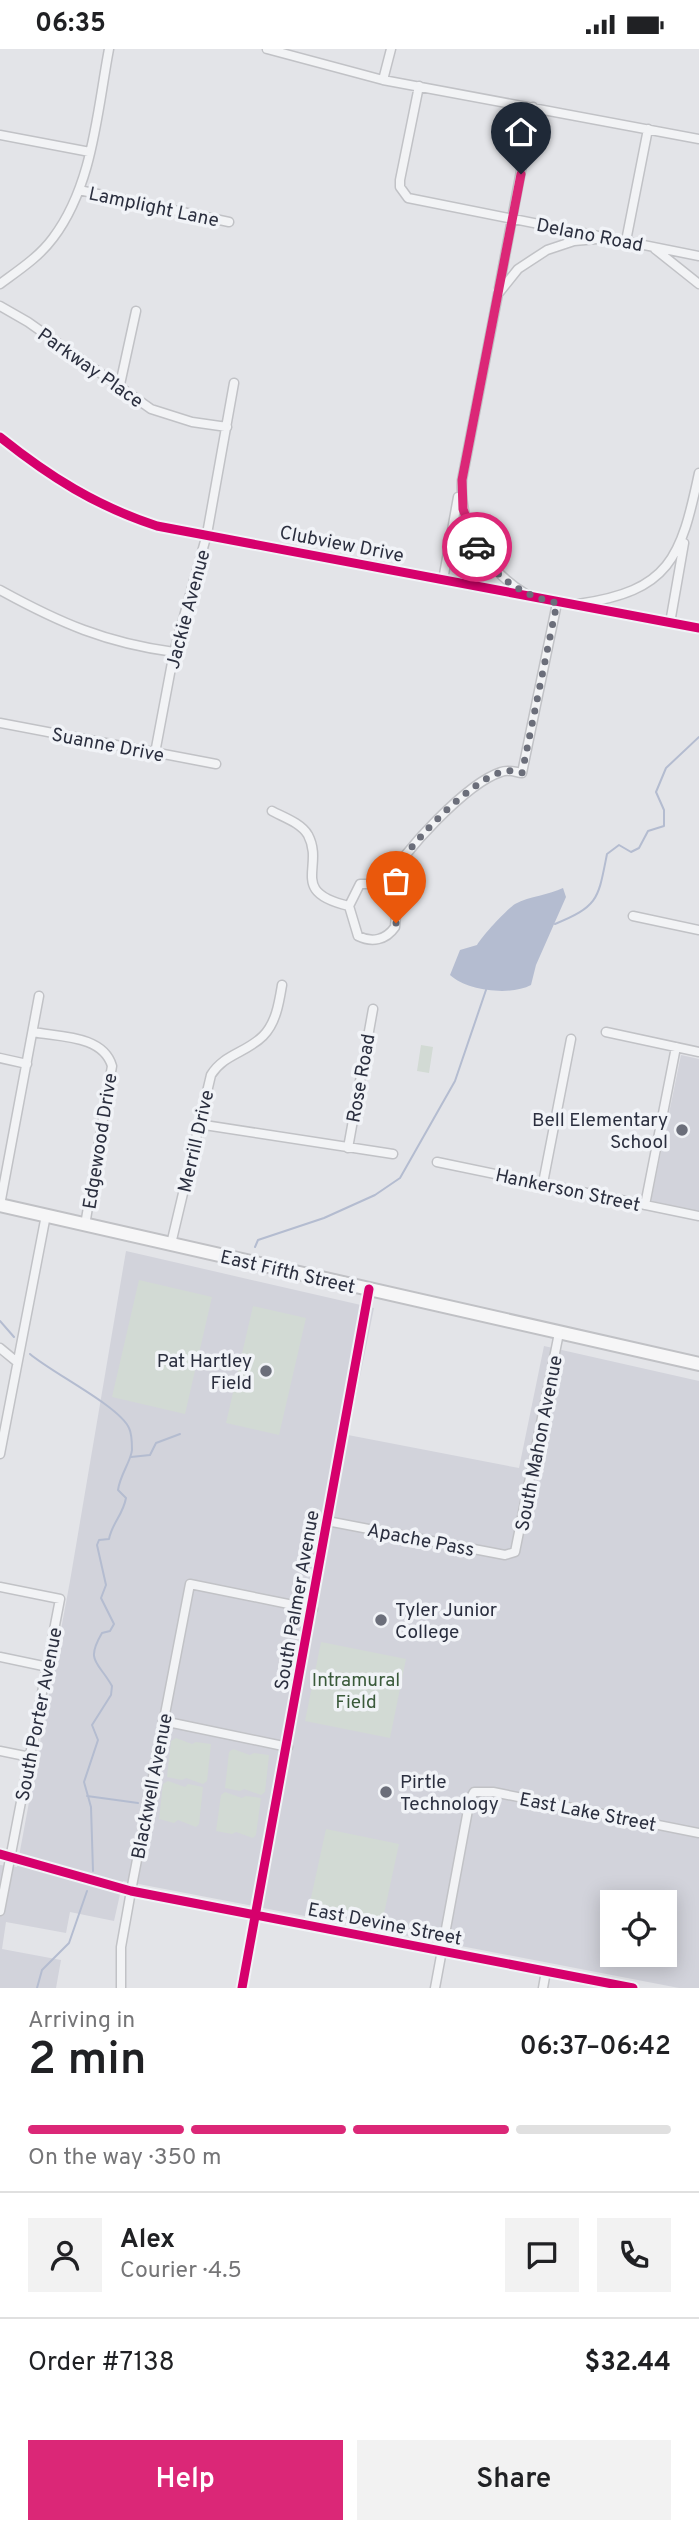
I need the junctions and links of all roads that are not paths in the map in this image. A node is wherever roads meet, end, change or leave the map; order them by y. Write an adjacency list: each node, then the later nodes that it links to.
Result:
1 (109, 49): 10 (street)
2 (267, 49): 4 (street)
3 (391, 49): 4 (street)
4 (383, 80): 5 (street)
5 (419, 86): 6 (street); 12 (street, Delano Road)
6 (533, 107): 7 (street); 12 (street)
7 (648, 129): 9 (street); 15 (street)
8 (0, 135): 10 (street)
9 (699, 139)
10 (90, 152): 11 (street)
11 (79, 190): 13 (street, Lamplight Lane); 18 (street)
12 (512, 219): 14 (street, Delano Road); 20 (street)
13 (229, 222)
14 (608, 238): 15 (street, Delano Road); 20 (street)
15 (626, 241): 16 (street, Delano Road)
16 (646, 245): 17 (street, Delano Road); 19 (street)
17 (699, 256)
18 (0, 283)
19 (699, 284)
20 (498, 294): 28 (street)
21 (0, 306): 24 (street, Parkway Place)
22 (136, 311): 24 (street)
23 (234, 383): 25 (street, Jackie Avenue)
24 (119, 389): 25 (street, Parkway Place)
25 (227, 427): 31 (street, Jackie Avenue)
26 (0, 437): 31 (street, Clubview Drive)
27 (699, 473): 29 (street)
28 (462, 480): 32 (street); 34 (street)
29 (695, 509): 30 (street)
30 (685, 533): 36 (street); 37 (street)
31 (207, 534): 32 (street, Clubview Drive); 39 (street, Jackie Avenue)
32 (443, 580): 34 (street, Clubview Drive)
33 (0, 590): 39 (street)
34 (531, 598): 35 (street, Clubview Drive)
35 (557, 603): 36 (street, Clubview Drive); 44 (street)
36 (568, 605): 37 (street, Clubview Drive)
37 (670, 623): 38 (street, Clubview Drive)
38 (699, 628)
39 (174, 652): 41 (street, Jackie Avenue)
40 (0, 723): 41 (street, Suanne Drive)
41 (155, 753): 42 (street, Suanne Drive)
42 (216, 764)
43 (272, 811): 45 (street)
44 (386, 884): 45 (street); 45 (street)
45 (349, 906)
46 (633, 916): 47 (street)
47 (699, 930)
48 (282, 985): 58 (street, Merrill Drive)
49 (39, 996): 51 (street)
50 (373, 1009): 59 (street, Rose Road)
51 (33, 1032): 57 (street); 67 (street, Edgewood Drive)
52 (606, 1032): 54 (street)
53 (570, 1039): 62 (street)
54 (676, 1047): 55 (street); 64 (street)
55 (699, 1052)
56 (0, 1058): 57 (street)
57 (27, 1064): 63 (street)
58 (198, 1124): 59 (street); 68 (street, Merrill Drive)
59 (348, 1148): 60 (street)
60 (393, 1154)
61 (437, 1162): 62 (street, Hankerson Street)
62 (543, 1183): 64 (street, Hankerson Street)
63 (0, 1205): 65 (main road, East Fifth Street)
64 (645, 1205): 66 (street, Hankerson Street)
65 (46, 1215): 67 (main road, East Fifth Street); 72 (street)
66 (699, 1216)
67 (85, 1225): 68 (main road, East Fifth Street)
68 (171, 1244): 69 (main road, East Fifth Street)
69 (369, 1289): 70 (main road, East Fifth Street); 76 (street, South Palmer Avenue)
70 (559, 1333): 73 (main road, East Fifth Street); 77 (street, South Mahon Avenue)
71 (0, 1347): 72 (street)
72 (17, 1362): 74 (street)
73 (699, 1364)
74 (3, 1420): 75 (street)
75 (0, 1454)
76 (327, 1521): 77 (street, Apache Pass); 79 (street, South Palmer Avenue)
77 (515, 1552)
78 (0, 1587): 81 (street, South Porter Avenue)
79 (313, 1609): 82 (street, Blackwell Avenue); 83 (street, South Palmer Avenue)
80 (0, 1657): 81 (street)
81 (48, 1667): 85 (street, South Porter Avenue)
82 (163, 1721): 83 (street); 89 (street, Blackwell Avenue)
83 (288, 1747): 91 (street, South Palmer Avenue)
84 (0, 1751): 85 (street)
85 (30, 1758): 88 (street, South Porter Avenue)
86 (699, 1833): 92 (street, East Lake Street)
87 (0, 1854): 88 (street, East Devine Street)
88 (11, 1856): 89 (street, East Devine Street); 90 (street, South Porter Avenue)
89 (131, 1891): 91 (street, East Devine Street); 94 (street, Blackwell Avenue)
90 (0, 1911)
91 (256, 1916): 92 (street, East Devine Street); 95 (street, South Palmer Avenue)
92 (442, 1951): 93 (street, East Devine Street); 96 (street)
93 (546, 1971): 97 (street); 98 (street, East Devine Street)
94 (121, 1988)
95 (242, 1988)
96 (435, 1988)
97 (543, 1988)
98 (633, 1988)

